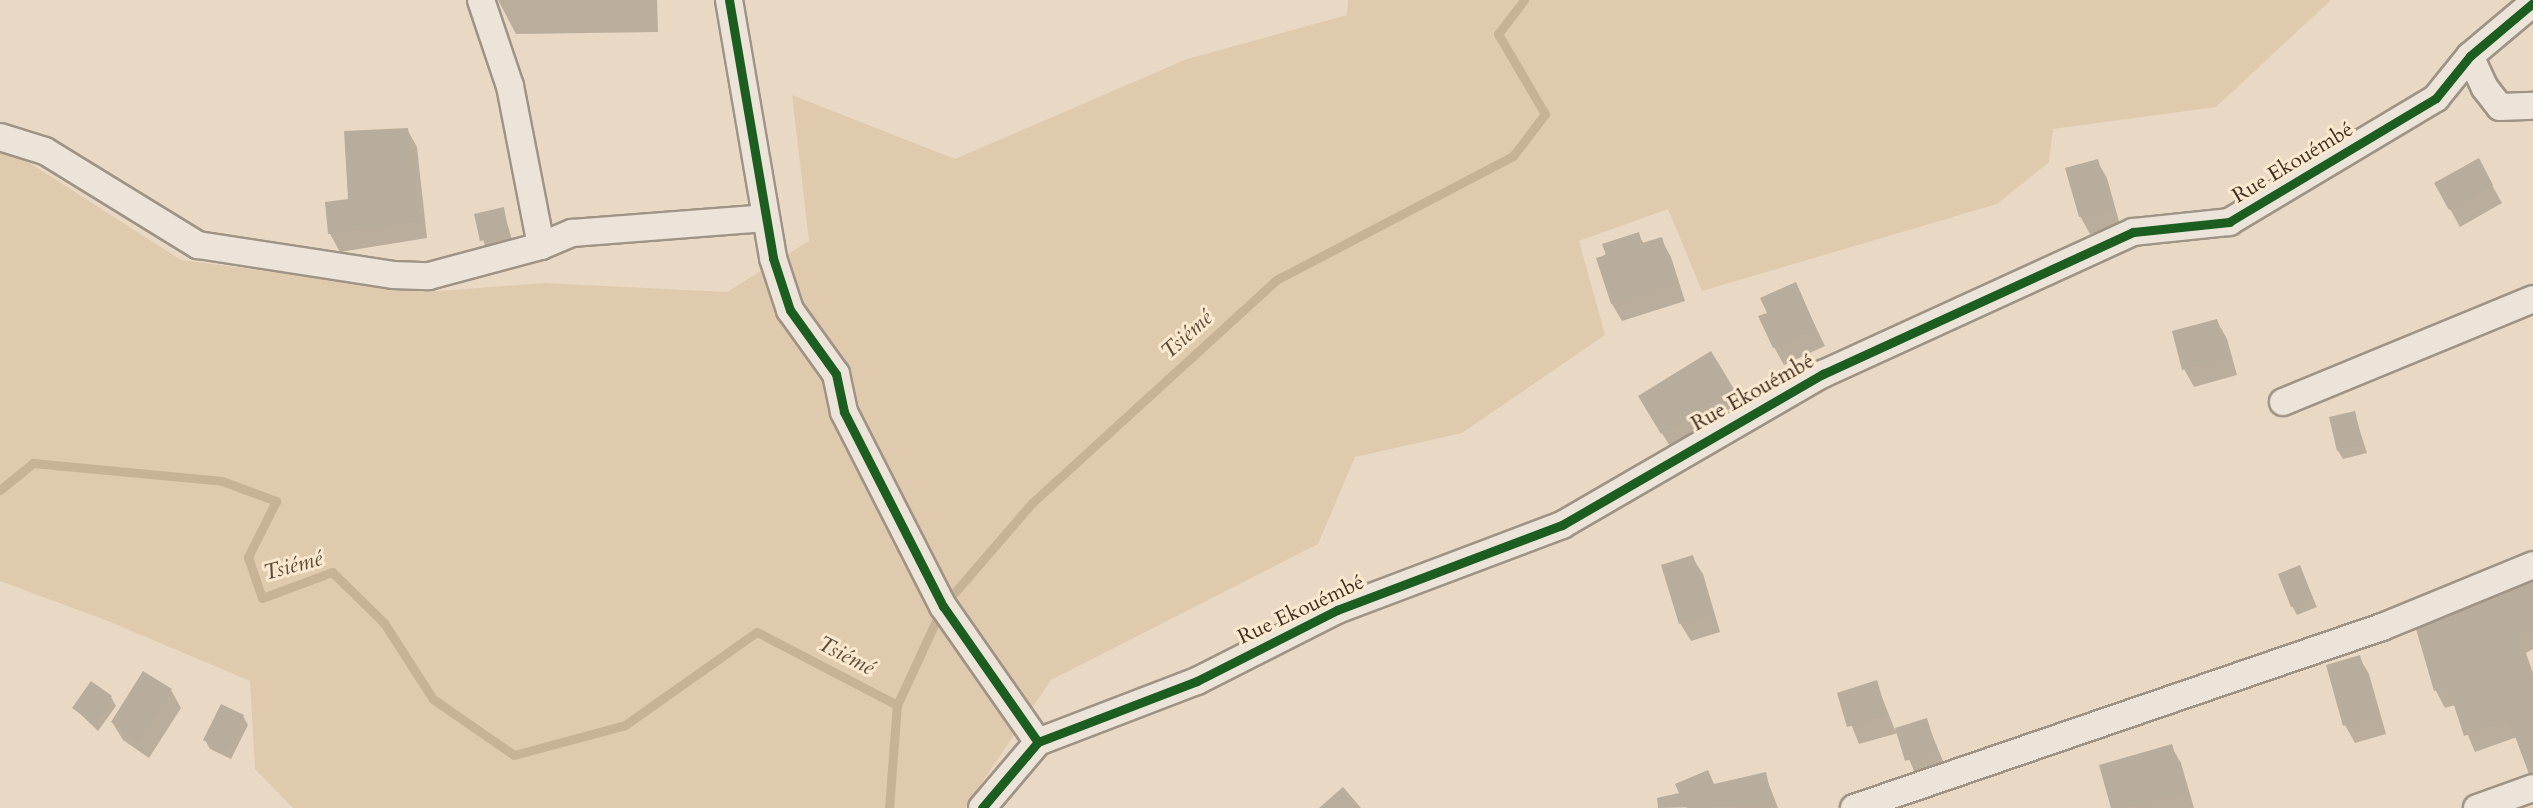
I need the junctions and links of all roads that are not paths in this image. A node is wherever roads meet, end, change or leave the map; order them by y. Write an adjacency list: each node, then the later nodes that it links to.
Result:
1 (481, 0): 8 (street)
2 (729, 0): 7 (street)
3 (2533, 3): 4 (street, Rue Ekouémbé)
4 (2470, 56): 5 (street); 12 (street, Rue Ekouémbé)
5 (2533, 106)
6 (0, 137): 8 (street)
7 (765, 218): 8 (street); 12 (street)
8 (541, 246)
9 (2533, 299): 10 (street)
10 (2283, 402)
11 (2533, 566): 15 (street)
12 (1038, 742): 14 (street, Rue Ekouémbé)
13 (2533, 788): 16 (street)
14 (982, 808)
15 (1854, 808)
16 (2477, 808)

